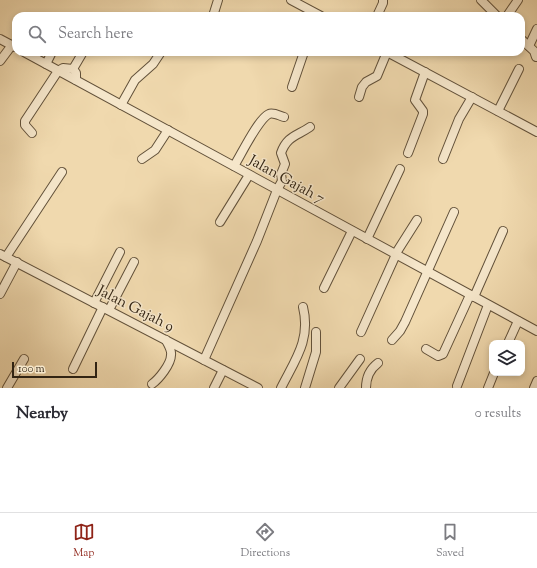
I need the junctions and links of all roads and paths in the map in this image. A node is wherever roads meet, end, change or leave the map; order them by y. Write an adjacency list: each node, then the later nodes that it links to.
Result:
1 (218, 0): 7 (street)
2 (290, 0): 6 (street)
3 (382, 0): 9 (street)
4 (481, 0): 10 (street)
5 (518, 0): 11 (street)
6 (300, 2): 8 (street)
7 (214, 12)
8 (314, 12)
9 (379, 12)
10 (493, 12)
11 (510, 12)
12 (537, 29): 16 (street)
13 (0, 39): 15 (street)
14 (525, 42): 16 (street)
15 (12, 45)
16 (529, 46): 25 (street)
17 (12, 48): 26 (street)
18 (33, 56): 27 (street, Jalan Gajah 7)
19 (50, 56): 27 (street)
20 (81, 56): 29 (street)
21 (158, 56): 36 (street)
22 (303, 56): 33 (street)
23 (385, 56): 34 (street)
24 (395, 56): 31 (street)
25 (536, 57)
26 (0, 61)
27 (46, 64): 30 (street, Jalan Gajah 7)
28 (519, 68): 37 (street)
29 (73, 69): 30 (street); 32 (street)
30 (58, 71): 32 (street, Jalan Gajah 7); 42 (street)
31 (425, 72): 35 (street); 43 (street)
32 (76, 80): 36 (street, Jalan Gajah 7)
33 (292, 87)
34 (359, 97)
35 (472, 97): 37 (street); 45 (street)
36 (120, 105): 40 (street, Jalan Gajah 7)
37 (498, 111): 41 (street)
38 (284, 117): 46 (street)
39 (310, 127): 50 (street)
40 (168, 130): 44 (street); 46 (street, Jalan Gajah 7)
41 (537, 132)
42 (32, 133)
43 (408, 153)
44 (142, 159)
45 (443, 159)
46 (234, 166): 49 (street, Jalan Gajah 7)
47 (400, 169): 56 (street)
48 (62, 172): 58 (street)
49 (249, 174): 50 (street, Jalan Gajah 7); 53 (street)
50 (277, 190): 54 (street, Jalan Gajah 7); 82 (street)
51 (454, 212): 62 (street)
52 (417, 220): 59 (street)
53 (220, 222)
54 (352, 231): 56 (street, Jalan Gajah 7); 63 (street)
55 (503, 231): 65 (street)
56 (367, 239): 59 (street, Jalan Gajah 7)
57 (120, 252): 66 (street)
58 (3, 255): 60 (street, Jalan Gajah 9)
59 (396, 255): 62 (street, Jalan Gajah 7); 73 (street)
60 (17, 262): 64 (street); 66 (street, Jalan Gajah 9)
61 (134, 262): 69 (street)
62 (428, 272): 65 (street, Jalan Gajah 7); 75 (street)
63 (324, 288)
64 (0, 294)
65 (472, 296): 67 (street, Jalan Gajah 7); 78 (street)
66 (94, 303): 69 (street, Jalan Gajah 9)
67 (488, 305): 70 (street, Jalan Gajah 7); 89 (street)
68 (303, 307): 77 (street)
69 (106, 309): 74 (street, Jalan Gajah 9); 84 (street)
70 (518, 321): 71 (street, Jalan Gajah 7); 76 (street)
71 (537, 331)
72 (316, 332): 79 (street)
73 (361, 332)
74 (166, 340): 82 (street, Jalan Gajah 9); 88 (street)
75 (392, 340)
76 (509, 340)
77 (302, 346): 79 (street); 93 (street)
78 (426, 350)
79 (316, 352): 94 (street)
80 (24, 359): 90 (street)
81 (360, 359): 95 (street)
82 (204, 360): 85 (street, Jalan Gajah 9)
83 (378, 363): 96 (street)
84 (73, 369)
85 (223, 370): 91 (street); 92 (street, Jalan Gajah 9)
86 (493, 376): 97 (street)
87 (537, 381): 98 (street)
88 (152, 384)
89 (457, 386)
90 (7, 388)
91 (214, 388)
92 (258, 388)
93 (281, 388)
94 (305, 388)
95 (338, 388)
96 (366, 388)
97 (488, 388)
98 (534, 388)

